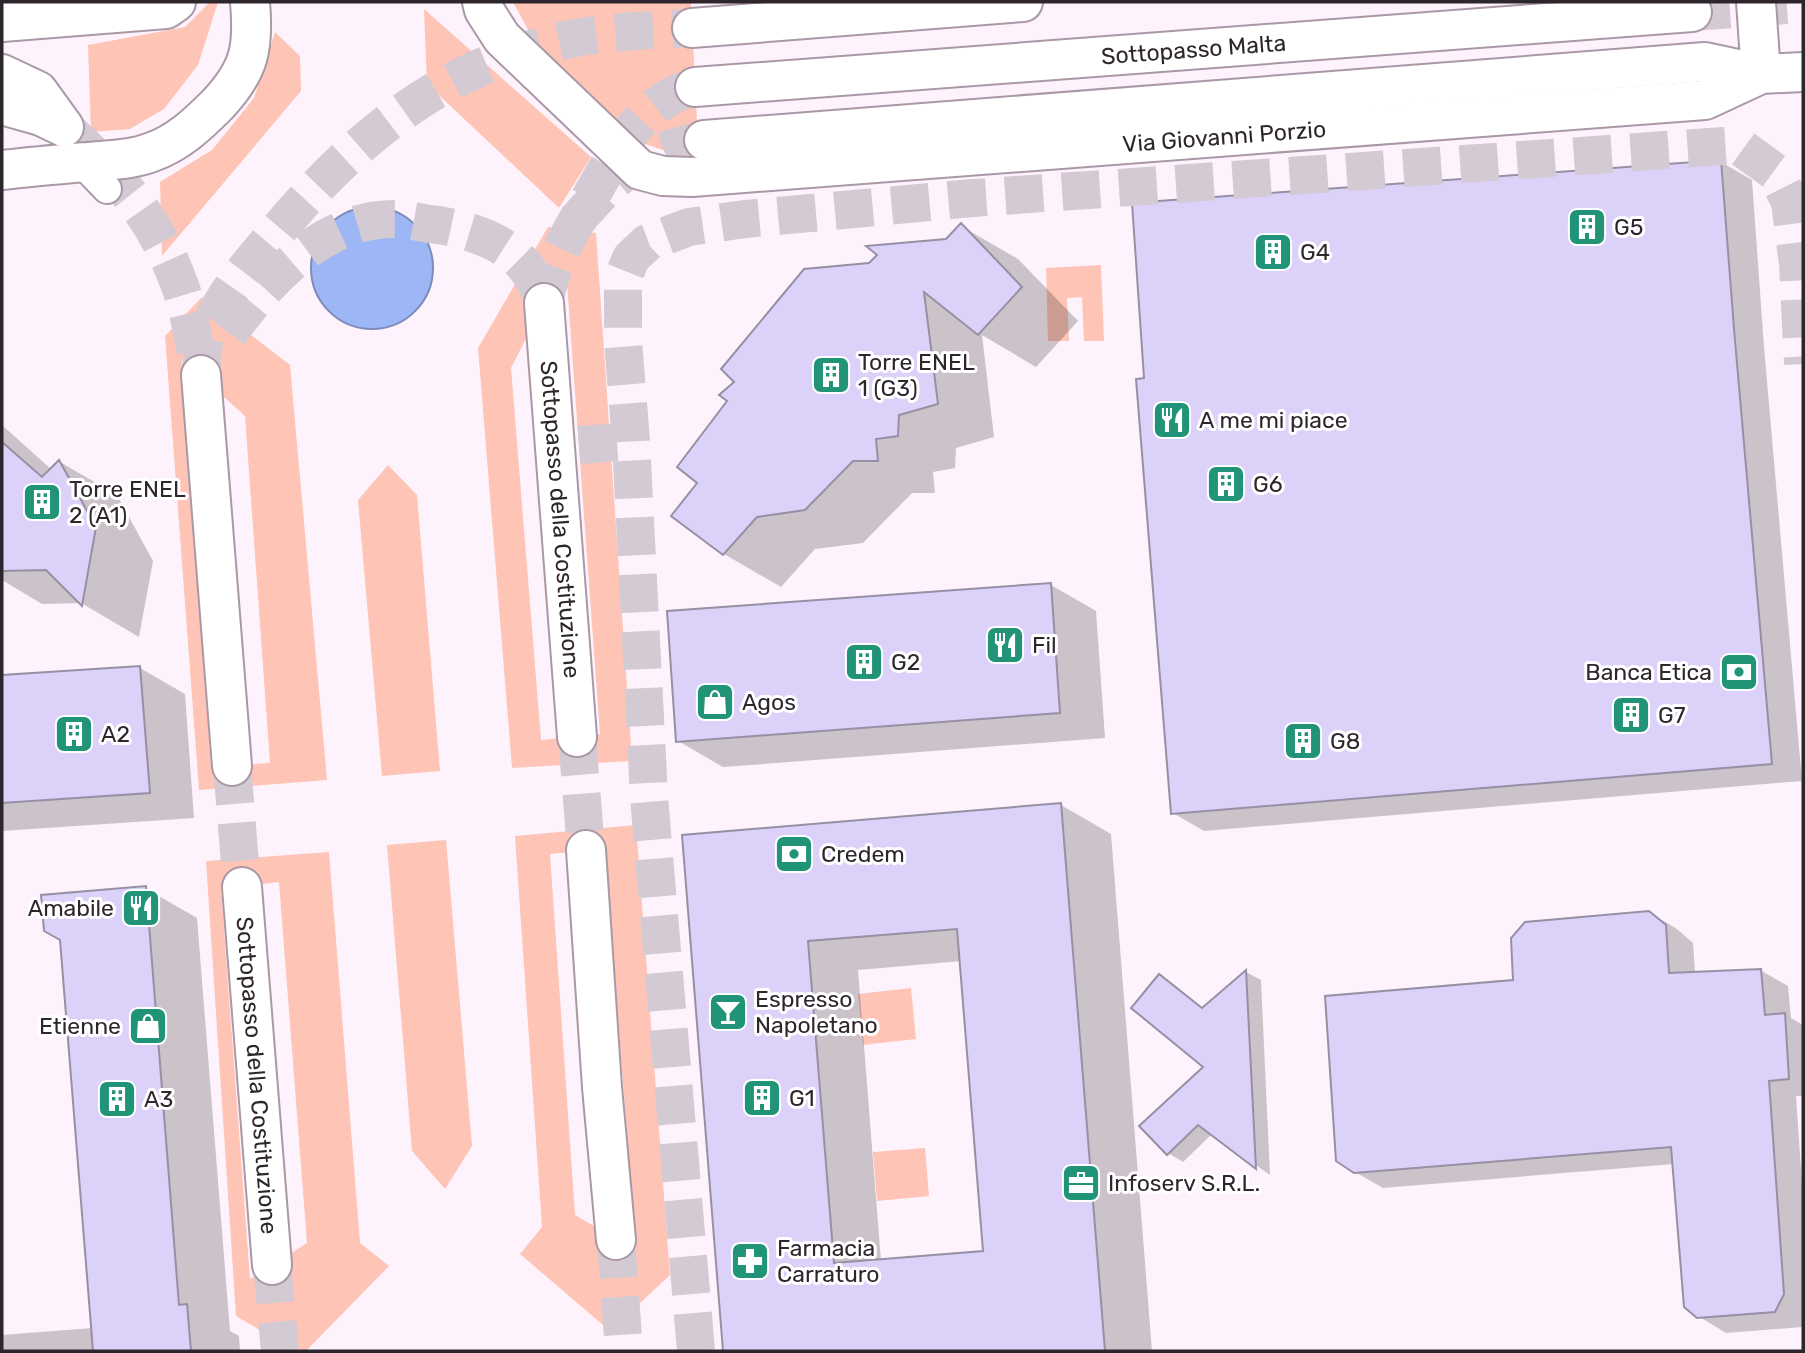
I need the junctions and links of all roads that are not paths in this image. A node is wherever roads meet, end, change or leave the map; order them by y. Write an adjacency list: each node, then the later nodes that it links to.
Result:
1 (250, 2): 15 (street)
2 (482, 2): 11 (street, Via Giovanni Porzio)
3 (1023, 2): 8 (street)
4 (1756, 2): 11 (street)
5 (171, 5): 7 (street)
6 (1692, 12): 12 (street, Sottopasso Malta)
7 (2, 22)
8 (692, 28)
9 (1803, 72): 11 (street, Via Giovanni Porzio)
10 (2, 74): 13 (street)
11 (1761, 74): 14 (street)
12 (695, 87)
13 (2, 105)
14 (704, 140)
15 (2, 170)
16 (544, 303): 18 (street, Sottopasso della Costituzione)
17 (201, 375): 19 (street)
18 (577, 737)
19 (232, 766)
20 (586, 850): 22 (street)
21 (242, 887): 23 (street, Sottopasso della Costituzione)
22 (616, 1240)
23 (272, 1265)

